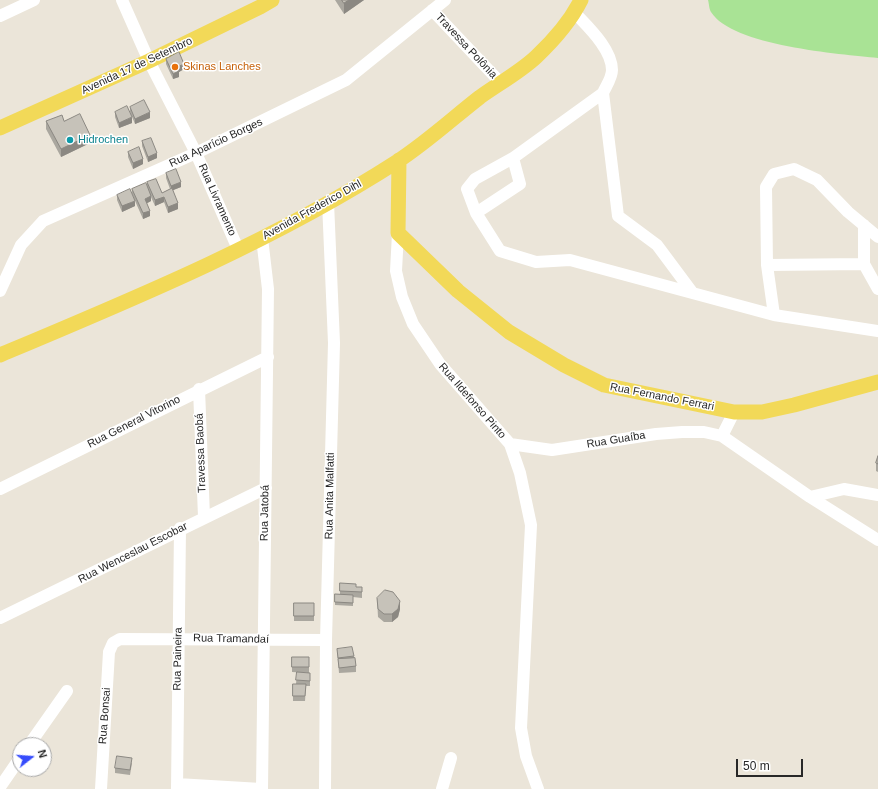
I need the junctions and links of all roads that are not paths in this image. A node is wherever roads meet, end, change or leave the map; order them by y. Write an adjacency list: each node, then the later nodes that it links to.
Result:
1 (34, 0): 8 (street)
2 (122, 0): 9 (street, Rua Livramento)
3 (272, 0): 9 (main road, Avenida 17 de Setembro)
4 (445, 0): 6 (street, Rua Aparício Borges)
5 (582, 0): 7 (main road, Avenida Frederico Dihl)
6 (432, 10): 10 (street, Travessa Polônia); 13 (street, Rua Aparício Borges)
7 (574, 13): 10 (main road, Avenida Frederico Dihl); 11 (street)
8 (0, 16)
9 (149, 61): 12 (main road, Avenida 17 de Setembro); 13 (street, Rua Livramento)
10 (500, 82): 15 (main road, Avenida Frederico Dihl)
11 (603, 93): 14 (street); 27 (street)
12 (0, 128)
13 (196, 153): 22 (street, Rua Livramento); 26 (street, Rua Aparício Borges)
14 (513, 158): 17 (street); 17 (street)
15 (400, 160): 16 (main road, Avenida Frederico Dihl); 19 (main road, Rua Ildefonso Pinto)
16 (328, 202): 21 (main road, Avenida Frederico Dihl); 47 (street, Rua Anita Malfatti)
17 (476, 213): 27 (street)
18 (864, 225): 20 (street); 23 (street); 24 (street)
19 (398, 233): 34 (main road, Rua Fernando Ferrari); 36 (street, Rua Ildefonso Pinto)
20 (878, 236)
21 (262, 238): 22 (main road, Avenida Frederico Dihl); 31 (street, Rua Jatobá)
22 (238, 249): 30 (main road, Avenida Frederico Dihl)
23 (864, 264): 24 (street); 25 (street)
24 (767, 265): 28 (street)
25 (878, 289)
26 (0, 291)
27 (692, 292): 28 (street)
28 (774, 315): 29 (street)
29 (878, 331)
30 (0, 356)
31 (268, 357): 33 (street, Rua General Vitorino); 37 (street, Rua Jatobá)
32 (878, 382): 34 (main road, Rua Fernando Ferrari)
33 (199, 389): 38 (street, Rua General Vitorino); 41 (street, Travessa Baobá)
34 (734, 412): 35 (street)
35 (722, 436): 36 (street, Rua Guaíba); 40 (street, Rua Guaíba)
36 (510, 444): 59 (street, Rua Ildefonso Pinto)
37 (266, 488): 41 (street, Rua Wenceslau Escobar); 46 (street, Rua Jatobá)
38 (0, 489)
39 (878, 495): 40 (street)
40 (810, 497): 43 (street, Rua Guaíba)
41 (204, 517): 42 (street, Rua Wenceslau Escobar)
42 (180, 528): 44 (street, Rua Wenceslau Escobar); 45 (street, Rua Paineira)
43 (878, 540)
44 (0, 618)
45 (179, 638): 46 (street, Rua Tramandaí); 48 (street, Rua Tramandaí); 54 (street, Rua Paineira)
46 (264, 640): 47 (street, Rua Tramandaí); 56 (street, Rua Jatobá)
47 (326, 640): 57 (street, Rua Anita Malfatti)
48 (113, 643): 53 (street, Rua Bonsai)
49 (67, 690): 50 (street)
50 (35, 737)
51 (452, 758): 58 (street)
52 (12, 770): 55 (street)
53 (100, 786)
54 (177, 786): 56 (street)
55 (0, 787)
56 (261, 789)
57 (325, 789)
58 (442, 789)
59 (538, 789)

